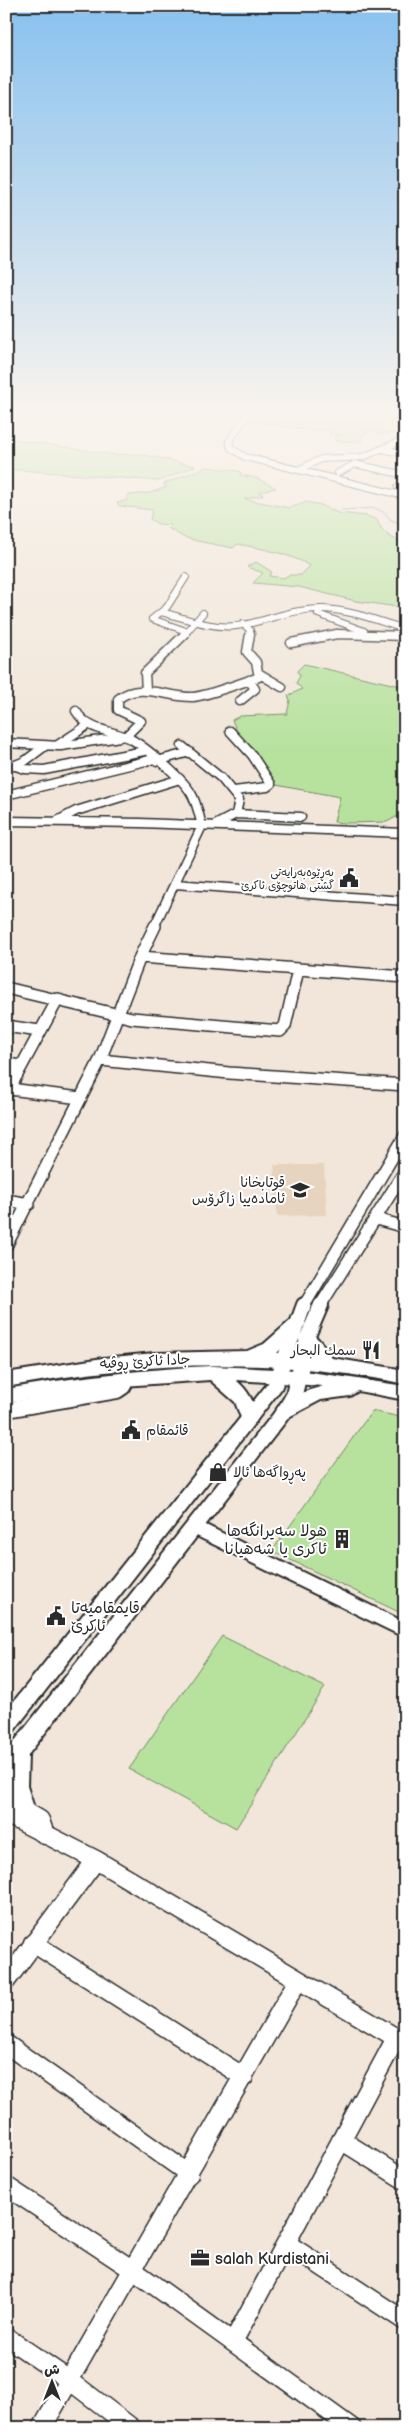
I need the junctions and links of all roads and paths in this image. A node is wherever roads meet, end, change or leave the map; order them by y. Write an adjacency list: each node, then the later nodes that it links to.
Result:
1 (186, 577): 3 (street)
2 (304, 610): 6 (street); 7 (street); 9 (street)
3 (160, 612): 5 (street); 8 (street)
4 (203, 613): 5 (street)
5 (196, 620): 6 (street); 8 (street)
6 (243, 624): 12 (street)
7 (405, 629)
8 (186, 631): 15 (street)
9 (380, 635): 10 (street); 11 (street)
10 (405, 636)
11 (291, 643)
12 (260, 674): 13 (street); 14 (street)
13 (250, 680): 15 (street); 16 (street)
14 (282, 687)
15 (146, 690): 21 (street)
16 (240, 701)
17 (76, 711): 19 (street)
18 (105, 723): 19 (street)
19 (92, 726): 21 (street); 24 (street)
20 (230, 731): 32 (street)
21 (124, 736): 24 (street); 26 (street)
22 (6, 742): 23 (street)
23 (45, 746): 24 (street); 29 (street)
24 (56, 746)
25 (182, 746): 27 (street)
26 (144, 751): 28 (street); 29 (street)
27 (190, 752): 28 (street); 32 (street)
28 (155, 760): 31 (street); 33 (street)
29 (11, 764): 30 (street)
30 (6, 768)
31 (180, 778): 37 (street); 38 (street)
32 (234, 791): 34 (street)
33 (6, 795)
34 (236, 814): 35 (street); 39 (street)
35 (301, 817)
36 (6, 821): 37 (street)
37 (54, 822): 38 (street)
38 (202, 826): 39 (street); 41 (street)
39 (213, 826): 40 (street)
40 (405, 833)
41 (175, 884): 42 (street); 43 (street)
42 (405, 901)
43 (140, 957): 44 (street); 48 (street)
44 (298, 970): 45 (street); 48 (street)
45 (405, 977)
46 (6, 988): 47 (street)
47 (58, 999): 48 (street); 50 (street)
48 (117, 1013): 51 (street)
49 (6, 1026): 50 (street)
50 (39, 1030): 53 (street)
51 (100, 1060): 54 (street); 56 (street)
52 (6, 1064): 53 (street)
53 (21, 1066): 55 (street)
54 (405, 1085)
55 (8, 1092): 56 (street)
56 (80, 1098): 60 (street)
57 (404, 1140): 64 (street)
58 (405, 1171): 61 (street)
59 (6, 1200): 60 (street)
60 (29, 1204): 63 (street)
61 (376, 1219): 62 (street); 64 (street)
62 (405, 1227)
63 (6, 1246)
64 (302, 1331): 65 (highway); 66 (highway); 67 (street); 67 (street)
65 (246, 1359): 67 (highway, جادا ئاکرێ ڕوڤیە); 71 (highway, جادا ئاکرێ ڕوڤیە)
66 (328, 1365): 67 (highway); 69 (highway)
67 (291, 1368): 68 (highway, جادا ئاکرێ ڕوڤیە); 72 (highway); 76 (main road); 77 (main road)
68 (214, 1374): 70 (highway, جادا ئاکرێ ڕوڤیە); 77 (highway)
69 (405, 1377)
70 (128, 1378): 74 (highway, جادا ئاکرێ ڕوڤیە); 75 (street)
71 (6, 1380)
72 (371, 1388): 73 (highway); 76 (highway)
73 (405, 1394)
74 (6, 1396)
75 (6, 1410)
76 (284, 1413): 78 (main road)
77 (249, 1418): 79 (main road)
78 (194, 1527): 80 (main road); 81 (street)
79 (139, 1558): 80 (main road); 82 (main road)
80 (161, 1569): 83 (main road)
81 (405, 1630)
82 (6, 1726)
83 (12, 1761): 84 (main road)
84 (11, 1815): 85 (street)
85 (96, 1860): 86 (street); 88 (street)
86 (34, 1943): 87 (street); 91 (street)
87 (6, 1980)
88 (298, 1980): 89 (street); 91 (street)
89 (400, 2041): 92 (street)
90 (6, 2044): 93 (street)
91 (244, 2076): 93 (street)
92 (341, 2140): 94 (street); 96 (street)
93 (189, 2174): 97 (street)
94 (405, 2180)
95 (6, 2186): 97 (street)
96 (286, 2243): 98 (street); 100 (street)
97 (133, 2270): 100 (street); 101 (street)
98 (405, 2321)
99 (6, 2337): 101 (street)
100 (233, 2342): 104 (street)
101 (69, 2380): 102 (street); 103 (street)
102 (42, 2428)
103 (132, 2428)
104 (352, 2428)

